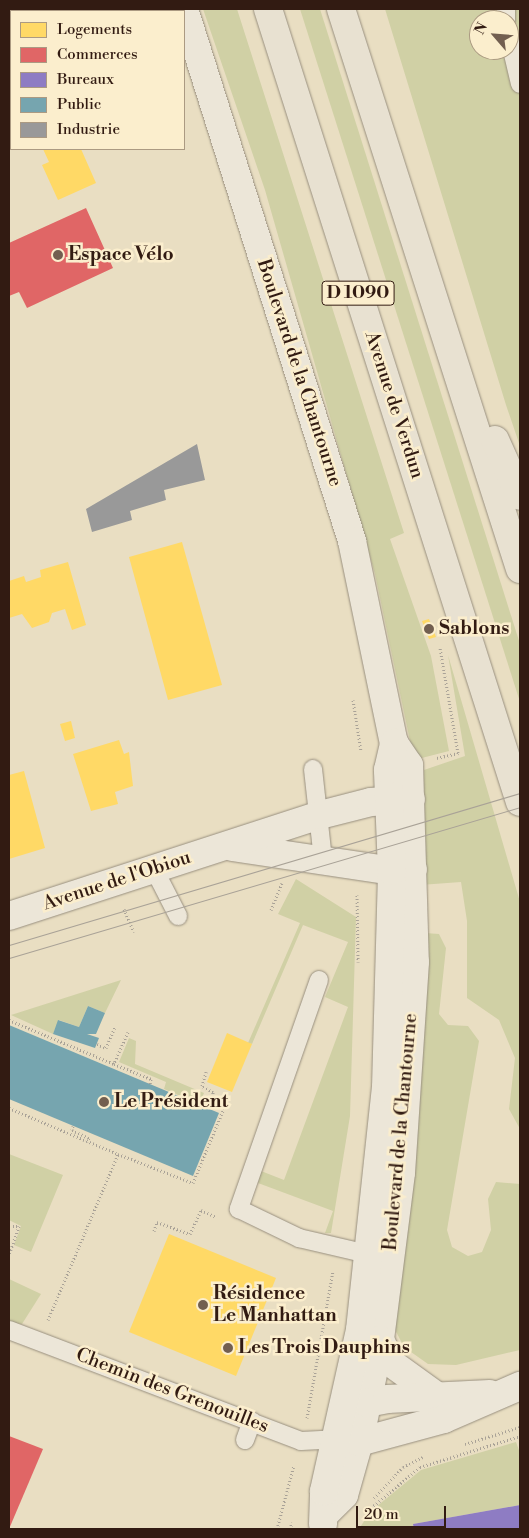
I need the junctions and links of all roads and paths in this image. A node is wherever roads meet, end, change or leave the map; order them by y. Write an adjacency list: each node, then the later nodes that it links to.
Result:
1 (268, 9): 13 (main road, Avenue de Verdun / D 1090)
2 (341, 9): 6 (main road)
3 (185, 12): 12 (street, Boulevard de la Chantourne)
4 (514, 60): 5 (lane)
5 (520, 84)
6 (442, 322): 7 (main road); 8 (main road)
7 (520, 496)
8 (520, 569)
9 (443, 639): 10 (path)
10 (432, 760)
11 (313, 768): 14 (lane)
12 (401, 800): 14 (street, Avenue de l'Obiou); 18 (street, Boulevard de la Chantourne)
13 (520, 802)
14 (320, 815): 15 (street, Avenue de l'Obiou); 16 (lane)
15 (226, 846): 16 (street, Avenue de l'Obiou); 17 (street, Avenue de l'Obiou)
16 (323, 859): 18 (street, Avenue de l'Obiou)
17 (154, 869): 21 (street, Avenue de l'Obiou); 22 (lane)
18 (403, 870): 39 (street, Boulevard de la Chantourne)
19 (284, 878): 20 (path)
20 (271, 910)
21 (9, 916)
22 (178, 916)
23 (319, 980): 35 (lane)
24 (9, 1020): 28 (path)
25 (115, 1027): 27 (path)
26 (128, 1032): 28 (path)
27 (96, 1044)
28 (114, 1064): 30 (path)
29 (206, 1072): 34 (path)
30 (150, 1084)
31 (9, 1108): 33 (path)
32 (73, 1126): 33 (path)
33 (87, 1141): 34 (path)
34 (118, 1154): 42 (path)
35 (239, 1209): 37 (path); 39 (lane)
36 (9, 1226): 38 (path)
37 (154, 1231)
38 (9, 1255)
39 (379, 1257): 41 (street, Boulevard de la Chantourne); 50 (street, Boulevard de la Chantourne)
40 (9, 1330): 42 (lane, Chemin des Grenouilles)
41 (380, 1340): 44 (street); 45 (street, Boulevard de la Chantourne)
42 (39, 1341): 46 (lane, Chemin des Grenouilles)
43 (508, 1390): 44 (street); 50 (street)
44 (434, 1394): 45 (street)
45 (367, 1403): 50 (street)
46 (252, 1420): 49 (lane); 50 (lane, Chemin des Grenouilles)
47 (520, 1427): 51 (path)
48 (520, 1436): 54 (path)
49 (245, 1440)
50 (347, 1441): 54 (street, Boulevard de la Chantourne)
51 (457, 1447)
52 (430, 1455): 54 (path)
53 (288, 1488): 54 (path)
54 (331, 1507)

